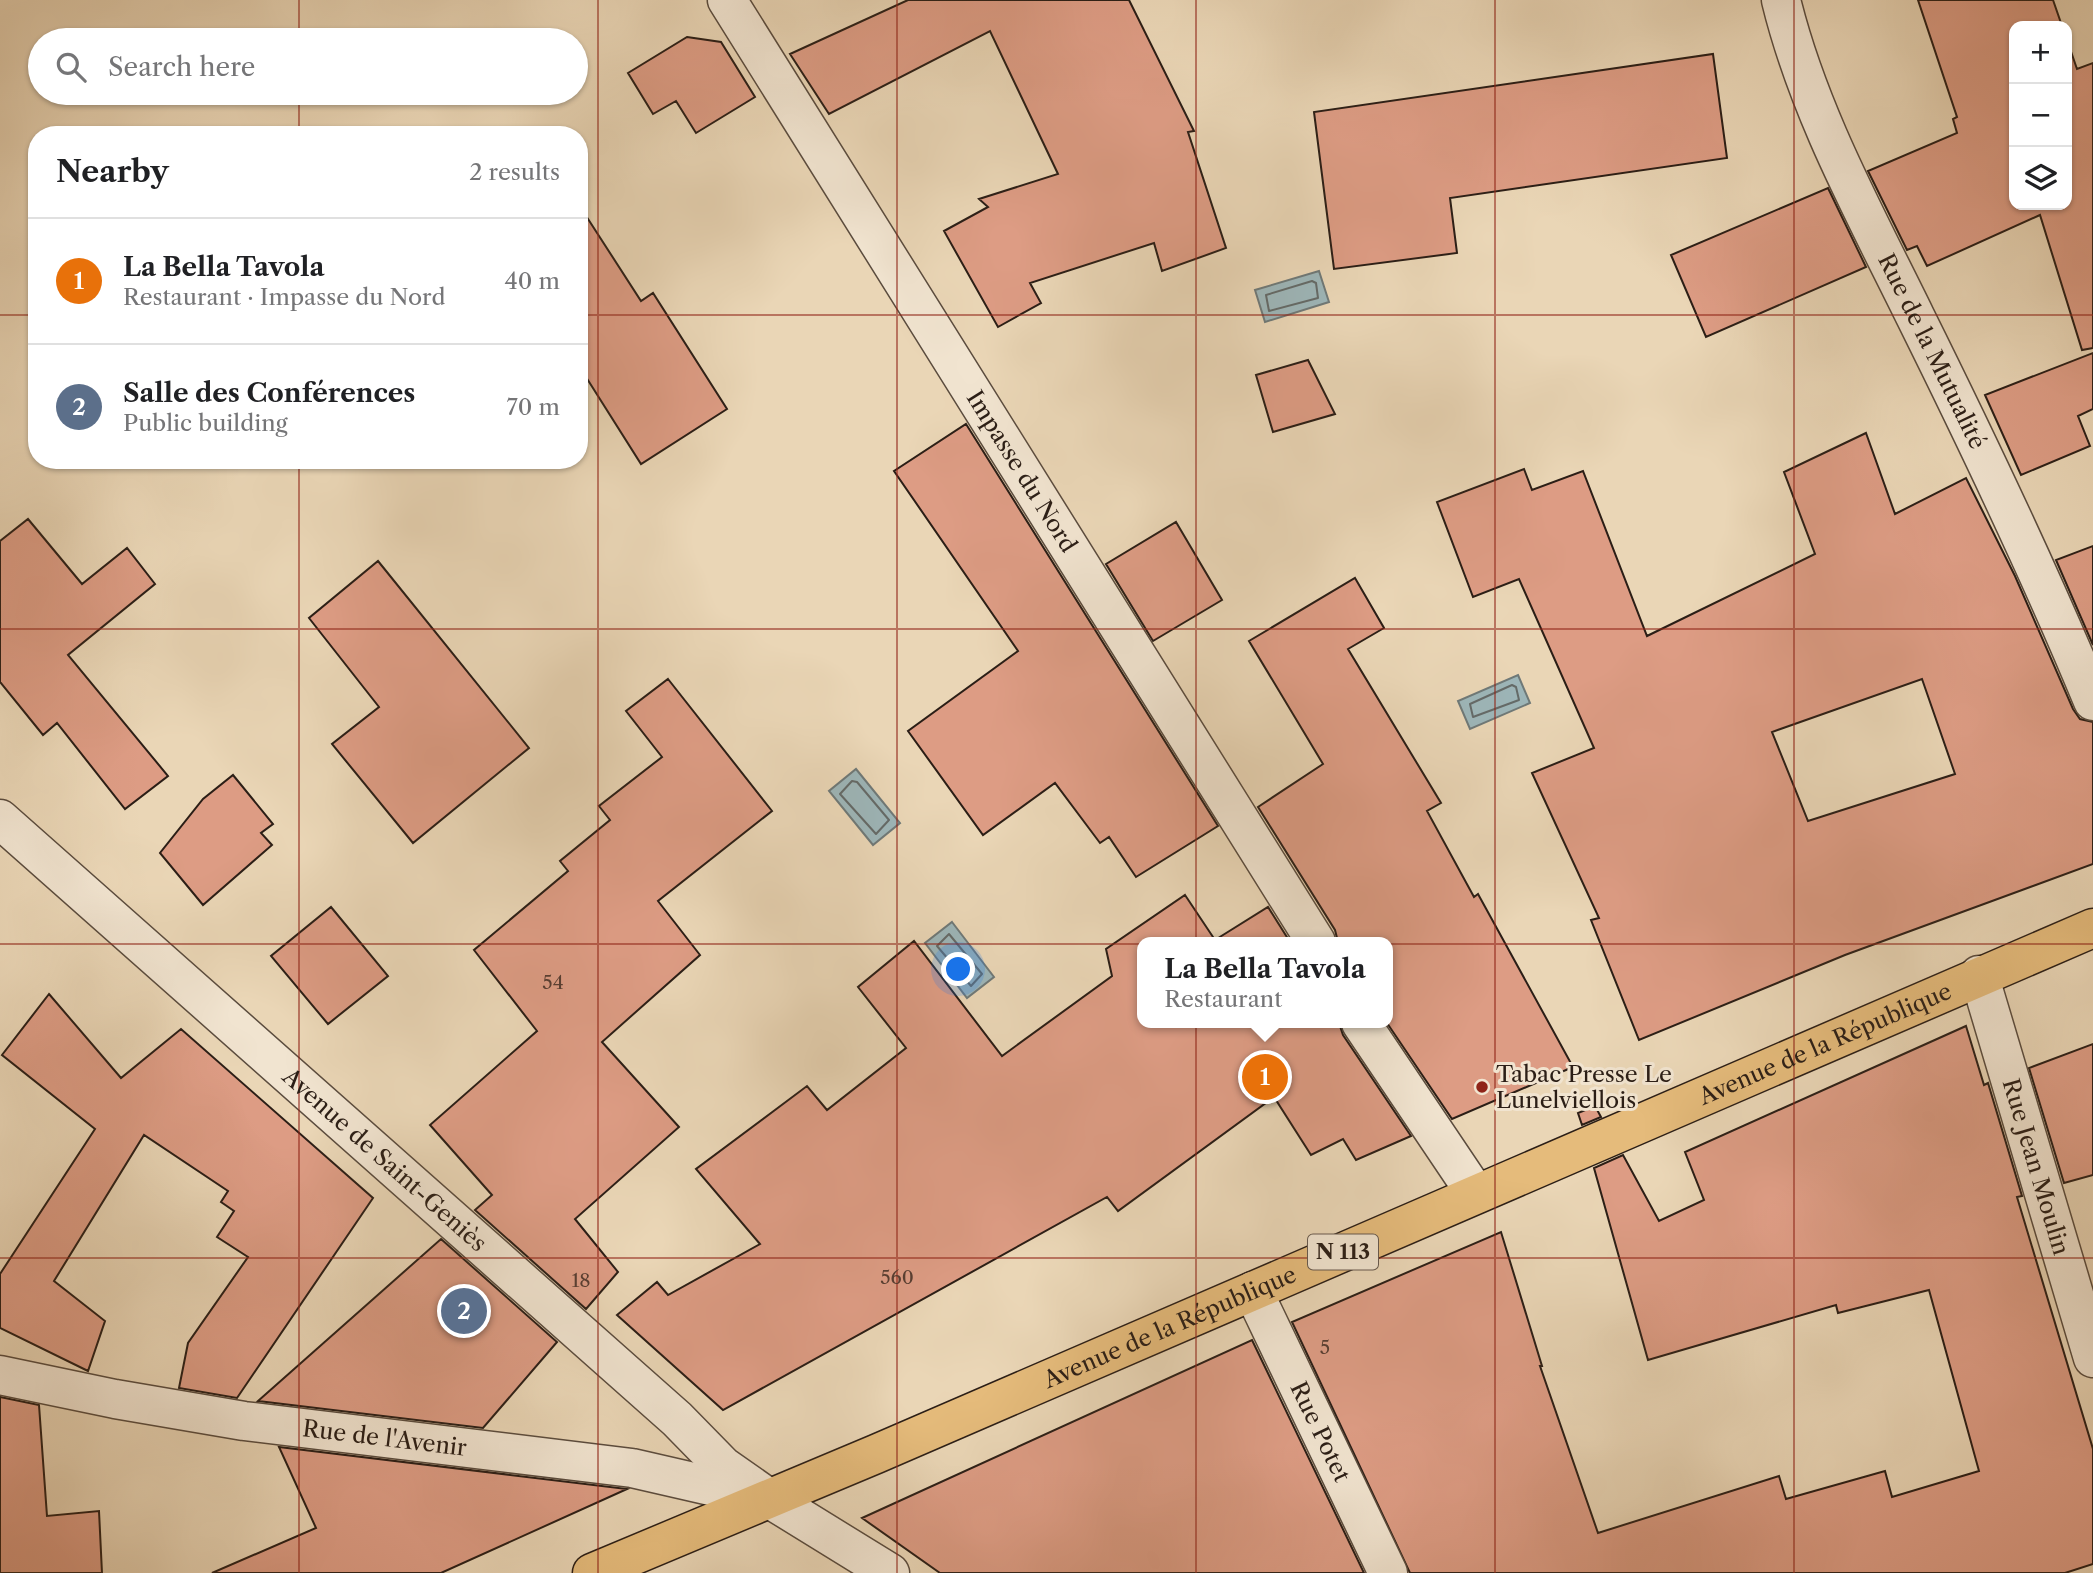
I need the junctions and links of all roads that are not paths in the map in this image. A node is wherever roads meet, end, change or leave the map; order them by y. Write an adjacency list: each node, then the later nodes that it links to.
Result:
1 (727, 0): 6 (street, Impasse du Nord)
2 (1781, 0): 3 (street, Rue de la Mutualité)
3 (2093, 701)
4 (0, 819): 13 (street, Avenue de Saint-Geniès)
5 (2093, 929): 7 (main road, Avenue de la République / N 113)
6 (1313, 937)
7 (1979, 975): 9 (main road, Avenue de la République / N 113); 11 (street, Rue Jean Moulin)
8 (1364, 1028): 9 (street)
9 (1476, 1194): 10 (main road, Avenue de la République / N 113)
10 (1253, 1291): 13 (main road, Avenue de la République / N 113); 16 (street, Rue Potet)
11 (2093, 1358)
12 (0, 1375): 13 (street, Rue de l'Avenir)
13 (769, 1499): 14 (main road, Avenue de la République / N 113); 15 (street)
14 (592, 1573)
15 (890, 1573)
16 (1388, 1573)

